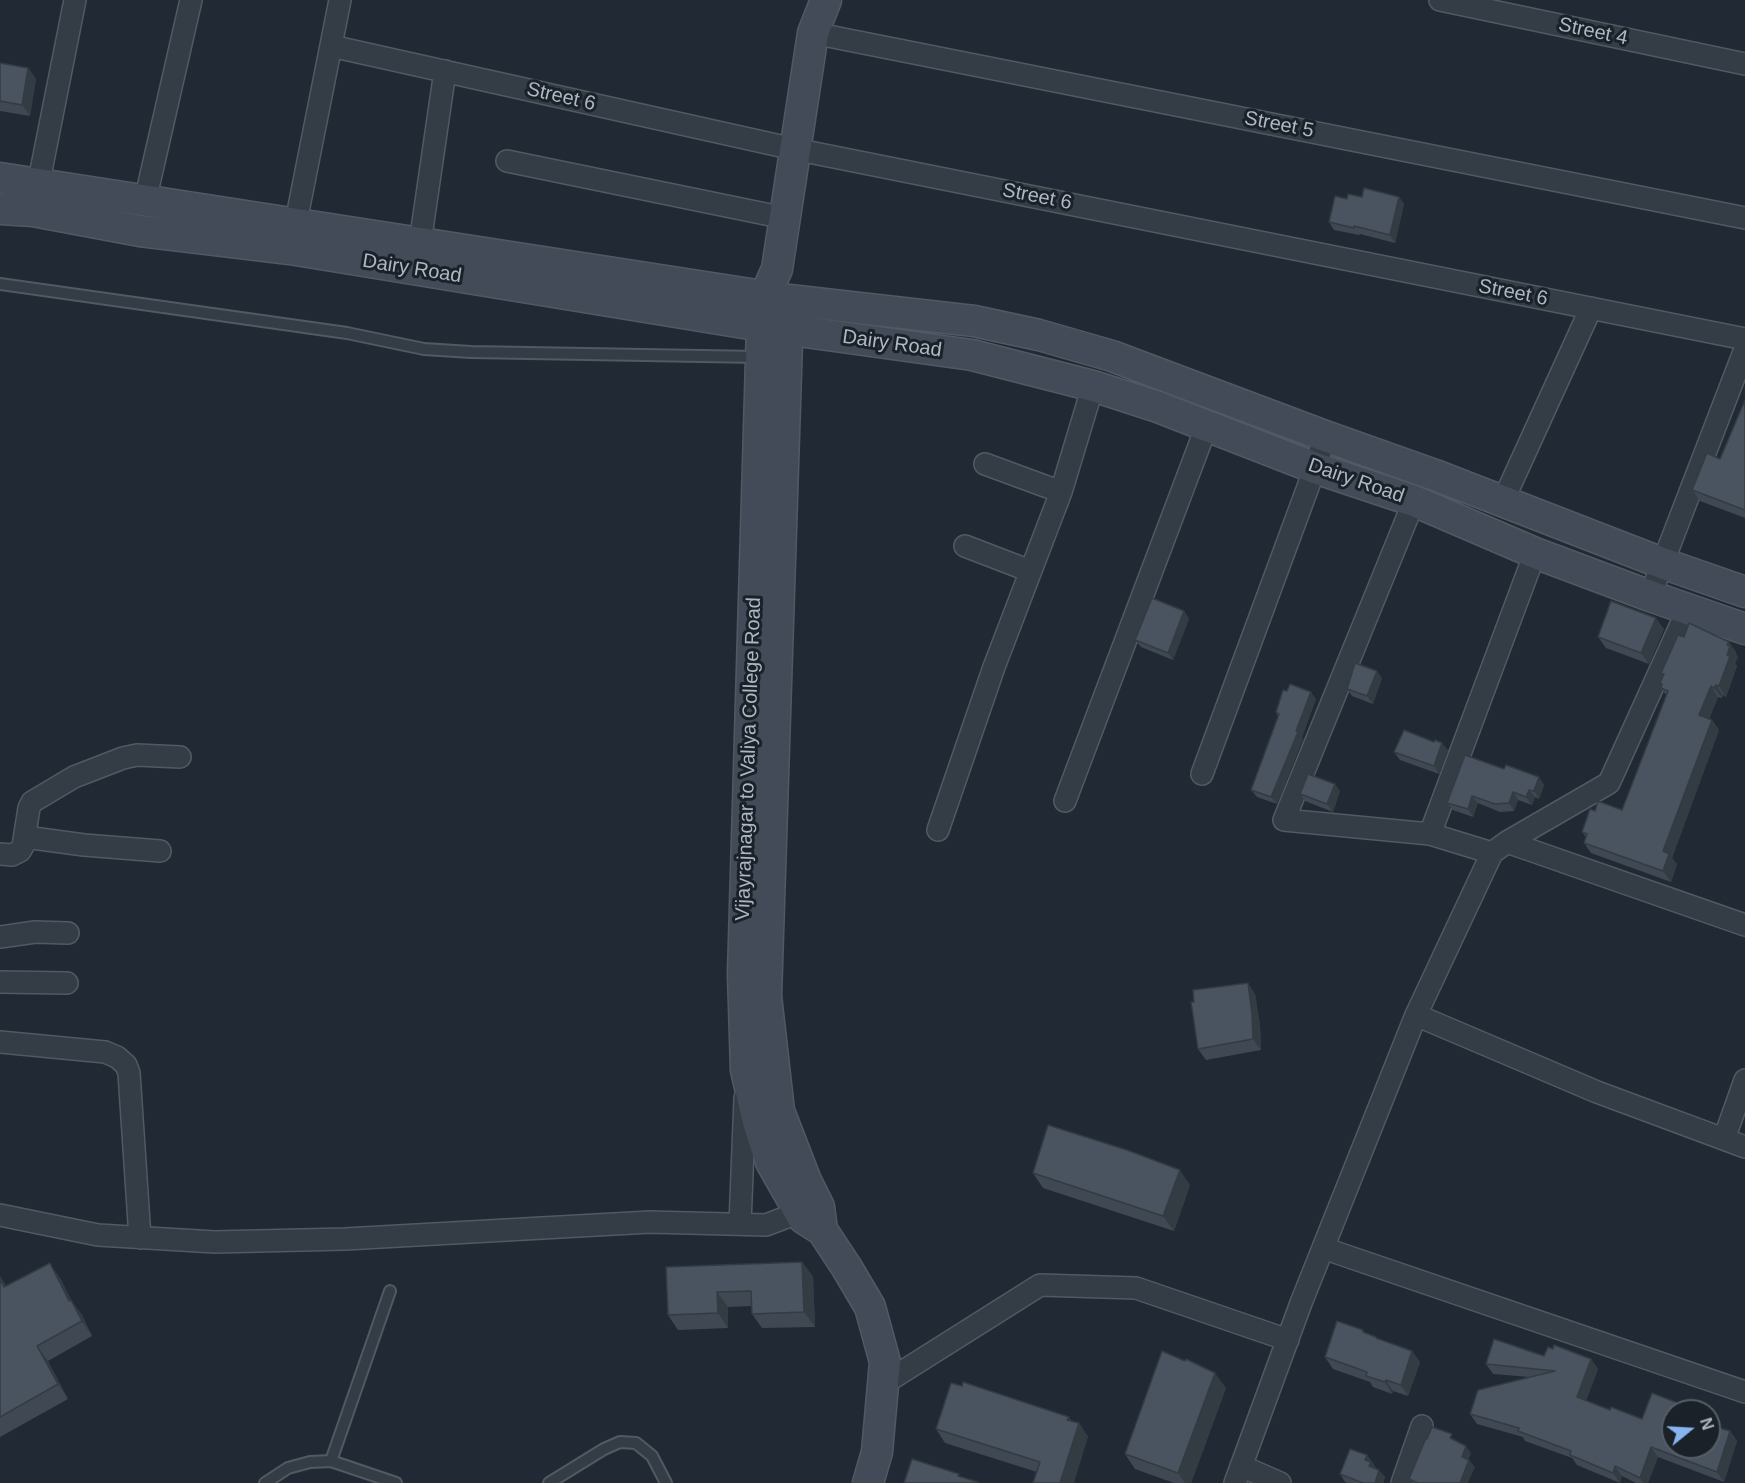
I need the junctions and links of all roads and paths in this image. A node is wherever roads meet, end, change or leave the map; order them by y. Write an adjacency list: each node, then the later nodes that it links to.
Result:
1 (75, 0): 13 (street)
2 (191, 0): 14 (street)
3 (340, 0): 7 (street)
4 (826, 0): 6 (main road, Vijayrajnagar to Valiya College Road)
5 (1440, 0): 8 (street, Street 4)
6 (813, 33): 10 (main road, Vijayrajnagar to Valiya College Road); 16 (street, Street 5)
7 (331, 46): 9 (street, Street 6); 18 (street)
8 (1745, 64)
9 (445, 71): 10 (street, Street 6); 19 (street)
10 (794, 149): 17 (main road, Vijayrajnagar to Valiya College Road); 22 (street, Street 6)
11 (507, 161): 17 (street)
12 (0, 178): 13 (main road, Dairy Road)
13 (35, 198): 14 (main road, Dairy Road); 15 (main road, Dairy Road); 18 (main road, Dairy Road)
14 (145, 201): 18 (main road, Dairy Road)
15 (0, 209)
16 (1745, 218)
17 (785, 219): 21 (main road, Vijayrajnagar to Valiya College Road)
18 (293, 236): 19 (main road, Dairy Road); 23 (main road, Dairy Road)
19 (420, 243): 21 (main road, Dairy Road)
20 (0, 284): 25 (lane)
21 (777, 298): 23 (main road, Vijayrajnagar to Valiya College Road); 28 (main road, Dairy Road)
22 (1592, 308): 24 (street, Street 6); 33 (street)
23 (774, 328): 25 (main road, Vijayrajnagar to Valiya College Road); 26 (main road, Dairy Road); 63 (main road, Vijayrajnagar to Valiya College Road)
24 (1744, 349): 36 (street)
25 (760, 357): 58 (main road, Vijayrajnagar to Valiya College Road)
26 (1093, 386): 27 (main road, Dairy Road); 31 (street)
27 (1207, 425): 30 (main road, Dairy Road); 44 (street)
28 (1325, 436): 30 (street); 33 (main road, Dairy Road)
29 (985, 464): 31 (street)
30 (1315, 468): 32 (main road, Dairy Road); 43 (street)
31 (1061, 492): 37 (street)
32 (1414, 501): 35 (main road, Dairy Road); 46 (street)
33 (1503, 501): 36 (main road, Dairy Road)
34 (965, 546): 37 (street)
35 (1535, 553): 39 (main road, Dairy Road); 46 (street)
36 (1662, 563): 38 (main road, Dairy Road); 39 (street)
37 (1030, 571): 45 (street)
38 (1745, 592)
39 (1650, 596): 40 (main road, Dairy Road)
40 (1688, 609): 41 (main road, Dairy Road); 48 (street)
41 (1745, 629)
42 (180, 758): 47 (street)
43 (1202, 774)
44 (1065, 801)
45 (938, 830)
46 (1430, 834): 48 (street)
47 (25, 837): 49 (street); 50 (street)
48 (1500, 847): 51 (street); 56 (street)
49 (160, 851)
50 (0, 854)
51 (1745, 925)
52 (68, 933): 53 (street)
53 (0, 937)
54 (0, 982): 55 (street)
55 (67, 983)
56 (1416, 1015): 60 (street); 66 (street)
57 (0, 1042): 65 (street)
58 (746, 1070): 63 (main road, Vijayrajnagar to Valiya College Road); 64 (street)
59 (1745, 1080): 60 (street)
60 (1724, 1139): 61 (street)
61 (1745, 1147)
62 (0, 1215): 65 (street)
63 (811, 1221): 64 (street); 69 (main road, Vijayrajnagar to Valiya College Road)
64 (740, 1224): 65 (street)
65 (140, 1238)
66 (1323, 1248): 68 (street); 70 (street)
67 (390, 1291): 72 (lane)
68 (1287, 1340): 69 (street); 73 (street)
69 (883, 1384): 78 (main road, Vijayrajnagar to Valiya College Road)
70 (1745, 1392)
71 (1422, 1426): 80 (street)
72 (331, 1461): 74 (lane); 75 (lane)
73 (1238, 1475): 79 (street)
74 (265, 1483)
75 (396, 1483)
76 (549, 1483): 77 (lane)
77 (666, 1483)
78 (868, 1483)
79 (1280, 1483)
80 (1402, 1483)

